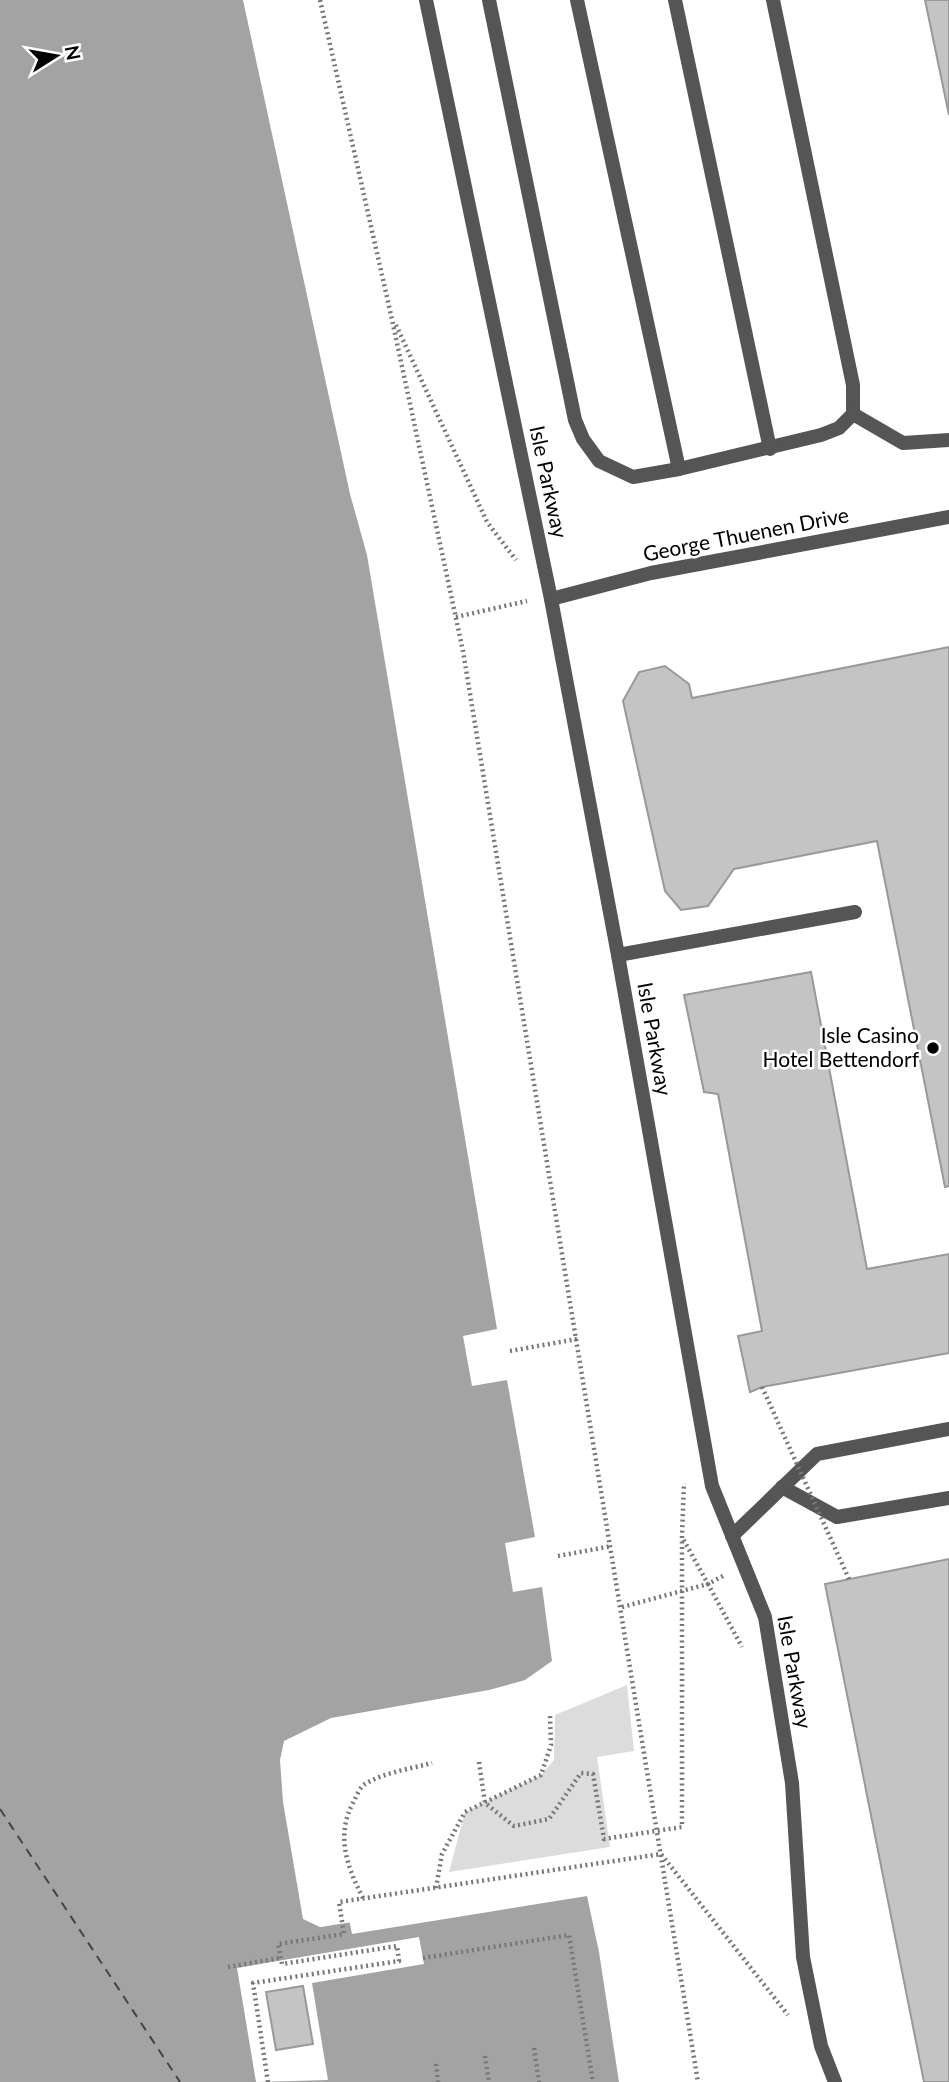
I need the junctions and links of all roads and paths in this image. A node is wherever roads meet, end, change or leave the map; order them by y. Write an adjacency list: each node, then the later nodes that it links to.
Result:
1 (320, 0): 7 (path)
2 (426, 0): 15 (street, Isle Parkway)
3 (489, 0): 11 (street)
4 (578, 0): 11 (street)
5 (676, 0): 10 (street)
6 (773, 0): 8 (street)
7 (391, 315): 13 (path); 18 (path)
8 (853, 414): 9 (street); 10 (street)
9 (949, 440)
10 (770, 450): 11 (street)
11 (679, 470)
12 (949, 517): 15 (street, George Thuenen Drive)
13 (519, 552)
14 (526, 589): 16 (path)
15 (551, 599): 20 (street, Isle Parkway)
16 (528, 601): 17 (path); 18 (path)
17 (530, 614)
18 (456, 617): 21 (path)
19 (855, 912): 20 (street)
20 (618, 955): 29 (street, Isle Parkway)
21 (577, 1339): 22 (path); 30 (path)
22 (510, 1351)
23 (762, 1387): 32 (path, bridge)
24 (949, 1429): 26 (street)
25 (684, 1472): 28 (path)
26 (782, 1487): 27 (street); 29 (street)
27 (949, 1498)
28 (682, 1536): 33 (path); 33 (path)
29 (732, 1536): 46 (street, Isle Parkway)
30 (612, 1546): 31 (path); 34 (path)
31 (558, 1556)
32 (849, 1579)
33 (681, 1591): 34 (path); 39 (path)
34 (622, 1606): 39 (path)
35 (550, 1716): 38 (path)
36 (479, 1762): 38 (path)
37 (432, 1763): 42 (path)
38 (485, 1803): 39 (path); 41 (path)
39 (658, 1831): 40 (path)
40 (661, 1854): 41 (path); 46 (path); 55 (path)
41 (436, 1888): 42 (path)
42 (363, 1898): 43 (path)
43 (280, 1958): 45 (path); 50 (path)
44 (423, 1958): 54 (path)
45 (228, 1967)
46 (816, 2021): 56 (street, Isle Parkway)
47 (534, 2048): 53 (path)
48 (485, 2056): 52 (path)
49 (436, 2064): 51 (path)
50 (268, 2082)
51 (438, 2082)
52 (489, 2082)
53 (539, 2082)
54 (593, 2082)
55 (698, 2082)
56 (835, 2082)

